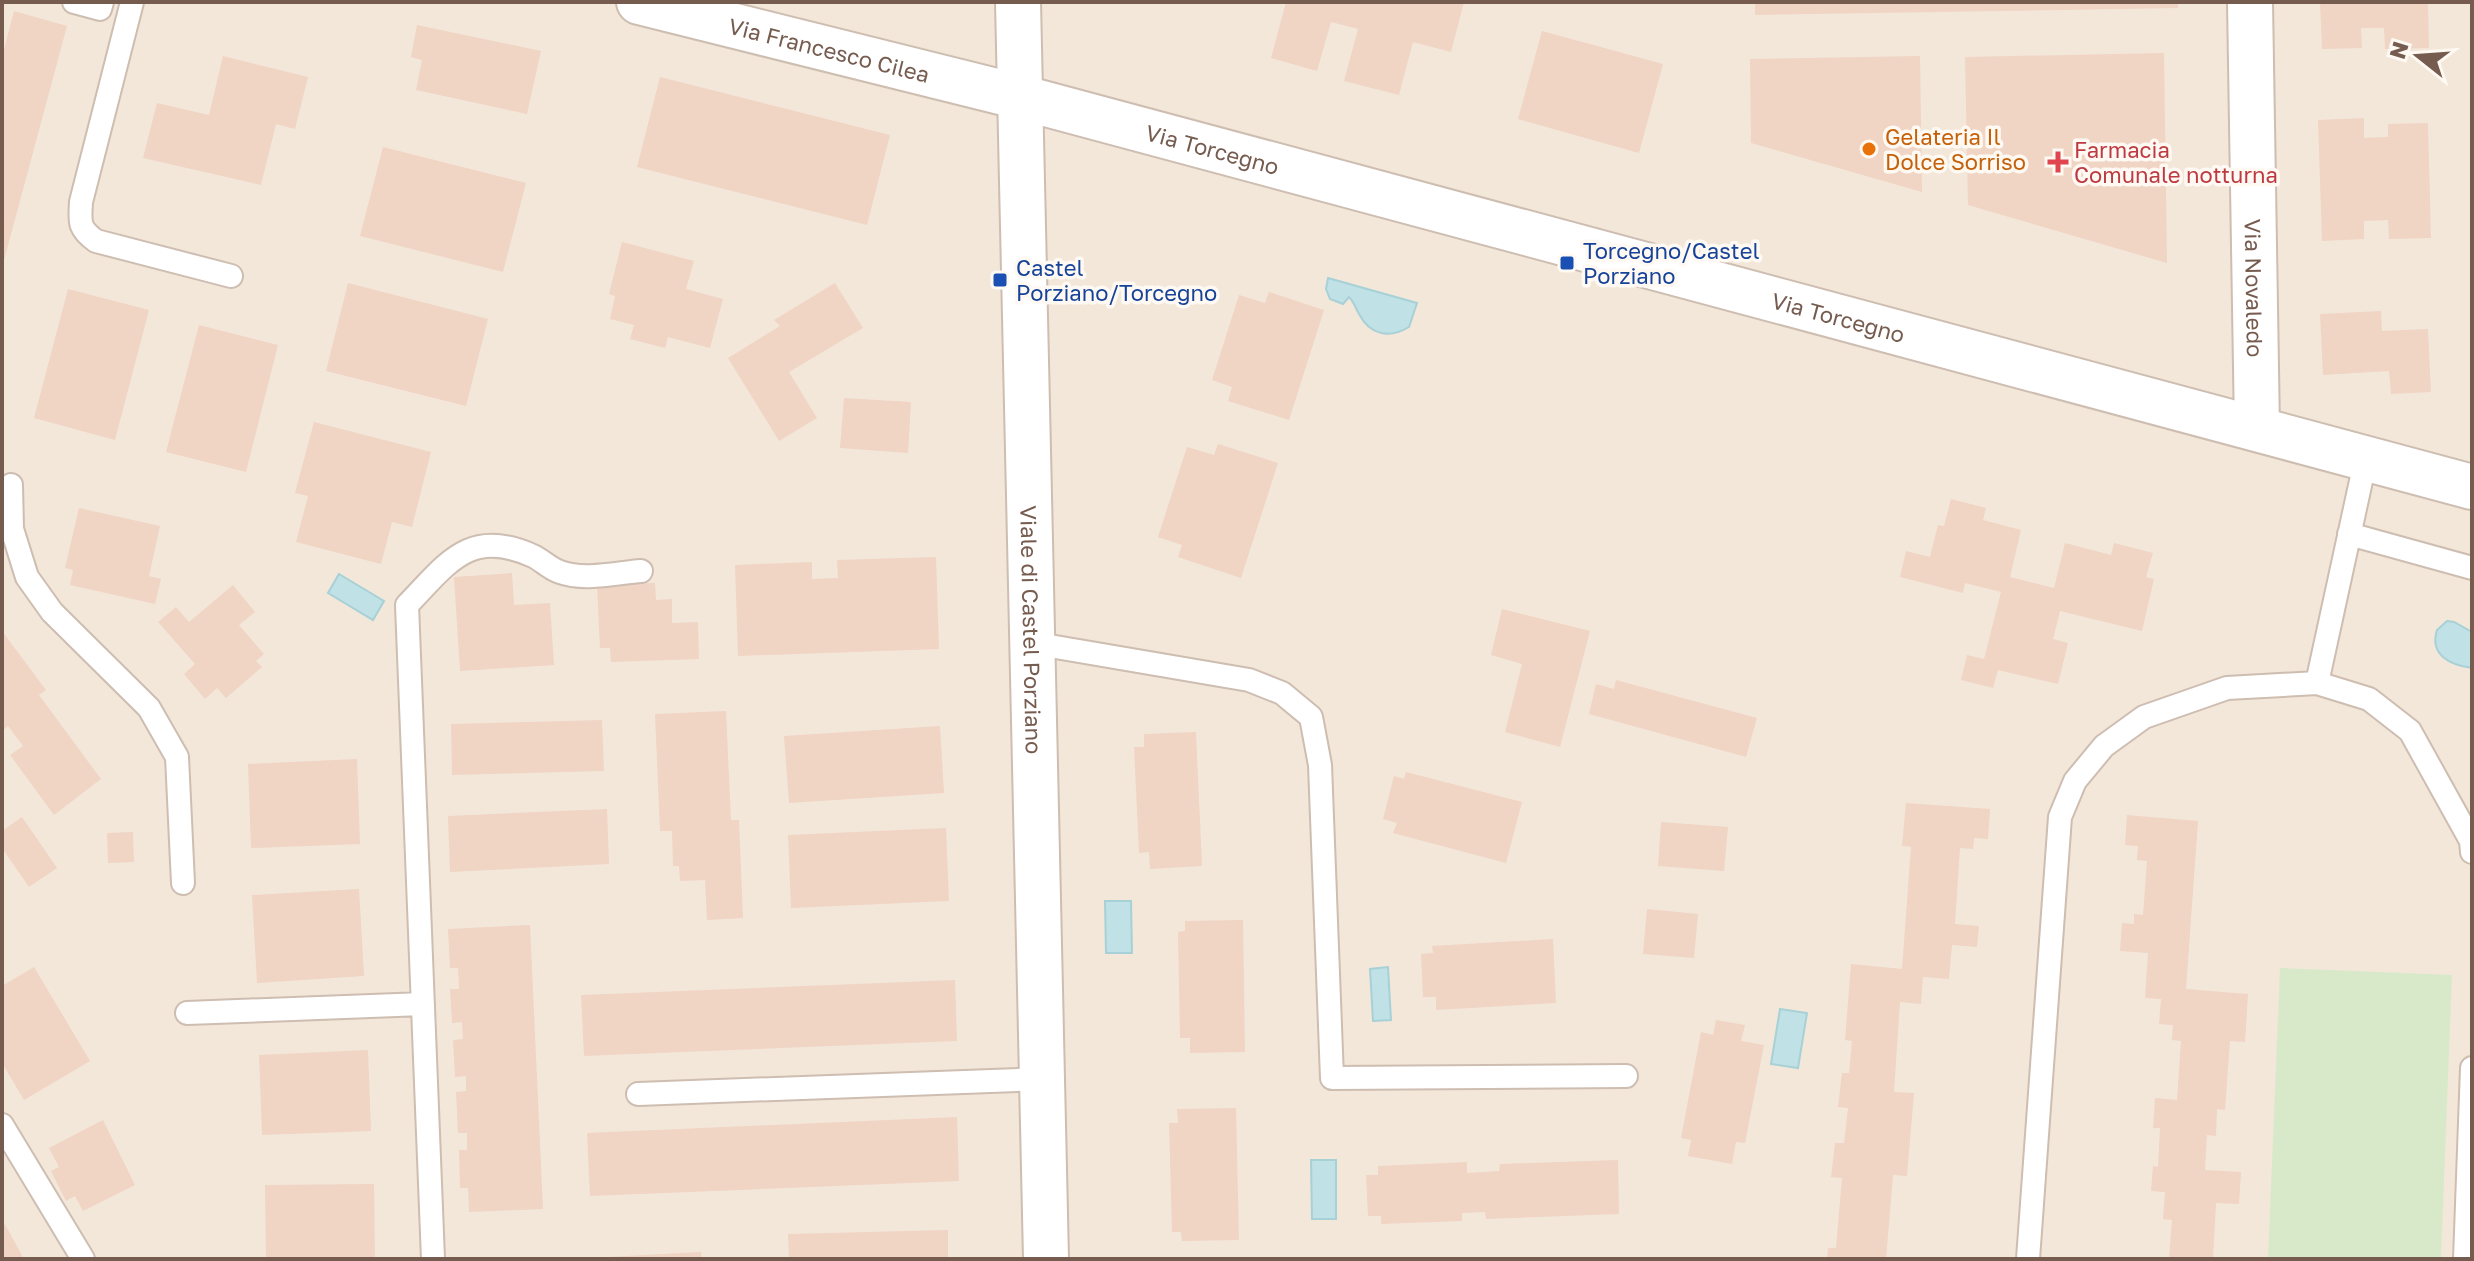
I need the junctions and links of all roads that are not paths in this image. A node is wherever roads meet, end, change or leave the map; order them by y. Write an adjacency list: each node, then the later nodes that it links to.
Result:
1 (74, 2): 2 (lane)
2 (102, 2)
3 (132, 2): 8 (lane)
4 (639, 2): 7 (street, Via Francesco Cilea)
5 (1018, 2): 7 (street, Viale di Castel Porziano)
6 (2250, 2): 9 (street, Via Novaledo)
7 (1020, 97): 9 (street, Via Torcegno); 16 (street, Viale di Castel Porziano)
8 (231, 276)
9 (2257, 428): 10 (street, Via Torcegno)
10 (2366, 458): 12 (street, Via Torcegno); 13 (lane)
11 (11, 485): 19 (lane)
12 (2472, 487)
13 (2349, 534): 14 (lane); 17 (lane)
14 (2472, 568)
15 (641, 571): 20 (lane)
16 (1032, 643): 23 (lane); 24 (street, Viale di Castel Porziano)
17 (2317, 683): 18 (lane); 31 (lane)
18 (2472, 852)
19 (183, 883)
20 (423, 1004): 21 (lane); 29 (lane)
21 (187, 1013)
22 (2472, 1068): 27 (lane)
23 (1626, 1076)
24 (1042, 1079): 25 (lane); 30 (street, Viale di Castel Porziano)
25 (638, 1094)
26 (2, 1125): 28 (lane)
27 (2470, 1206): 32 (lane)
28 (83, 1259)
29 (433, 1259)
30 (1046, 1259)
31 (2028, 1259)
32 (2465, 1259)

